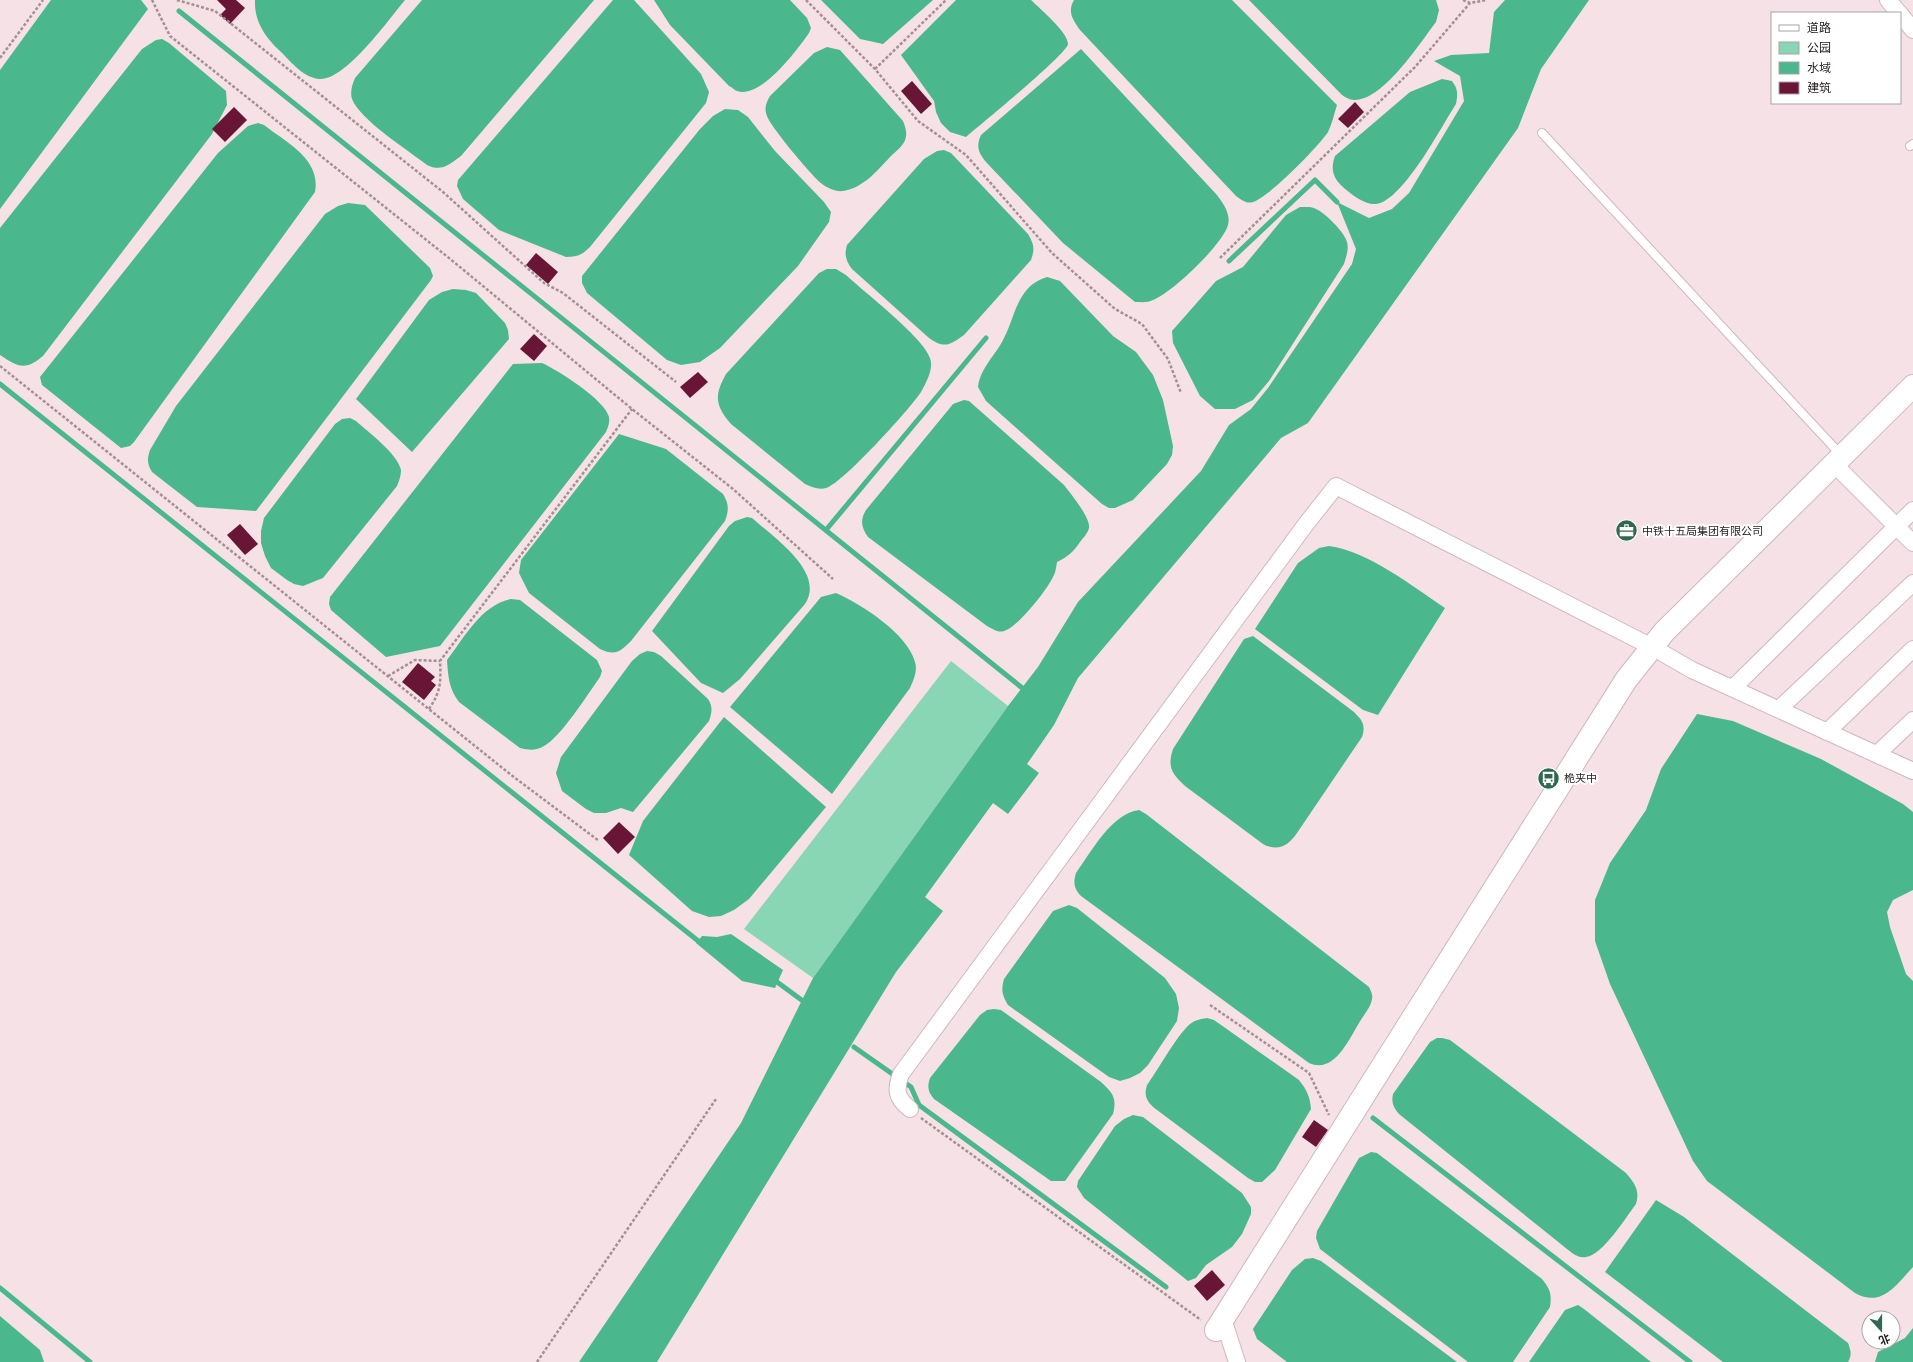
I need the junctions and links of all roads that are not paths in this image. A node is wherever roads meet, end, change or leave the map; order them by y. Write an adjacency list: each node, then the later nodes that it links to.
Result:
1 (1901, 15): 2 (street)
2 (1913, 30)
3 (1542, 133): 5 (lane)
4 (1913, 386): 5 (street)
5 (1837, 460): 7 (street); 10 (street)
6 (1913, 510): 7 (street)
7 (1897, 526): 8 (street); 12 (street)
8 (1913, 543)
9 (1913, 583): 13 (street)
10 (1652, 647): 12 (street); 18 (street); 19 (street)
11 (1913, 649): 15 (street)
12 (1733, 688): 13 (street)
13 (1779, 709): 15 (street)
14 (1913, 720): 16 (street)
15 (1827, 732): 16 (street)
16 (1877, 754): 17 (street)
17 (1913, 771)
18 (910, 1109)
19 (1219, 1325): 20 (street)
20 (1237, 1362)

